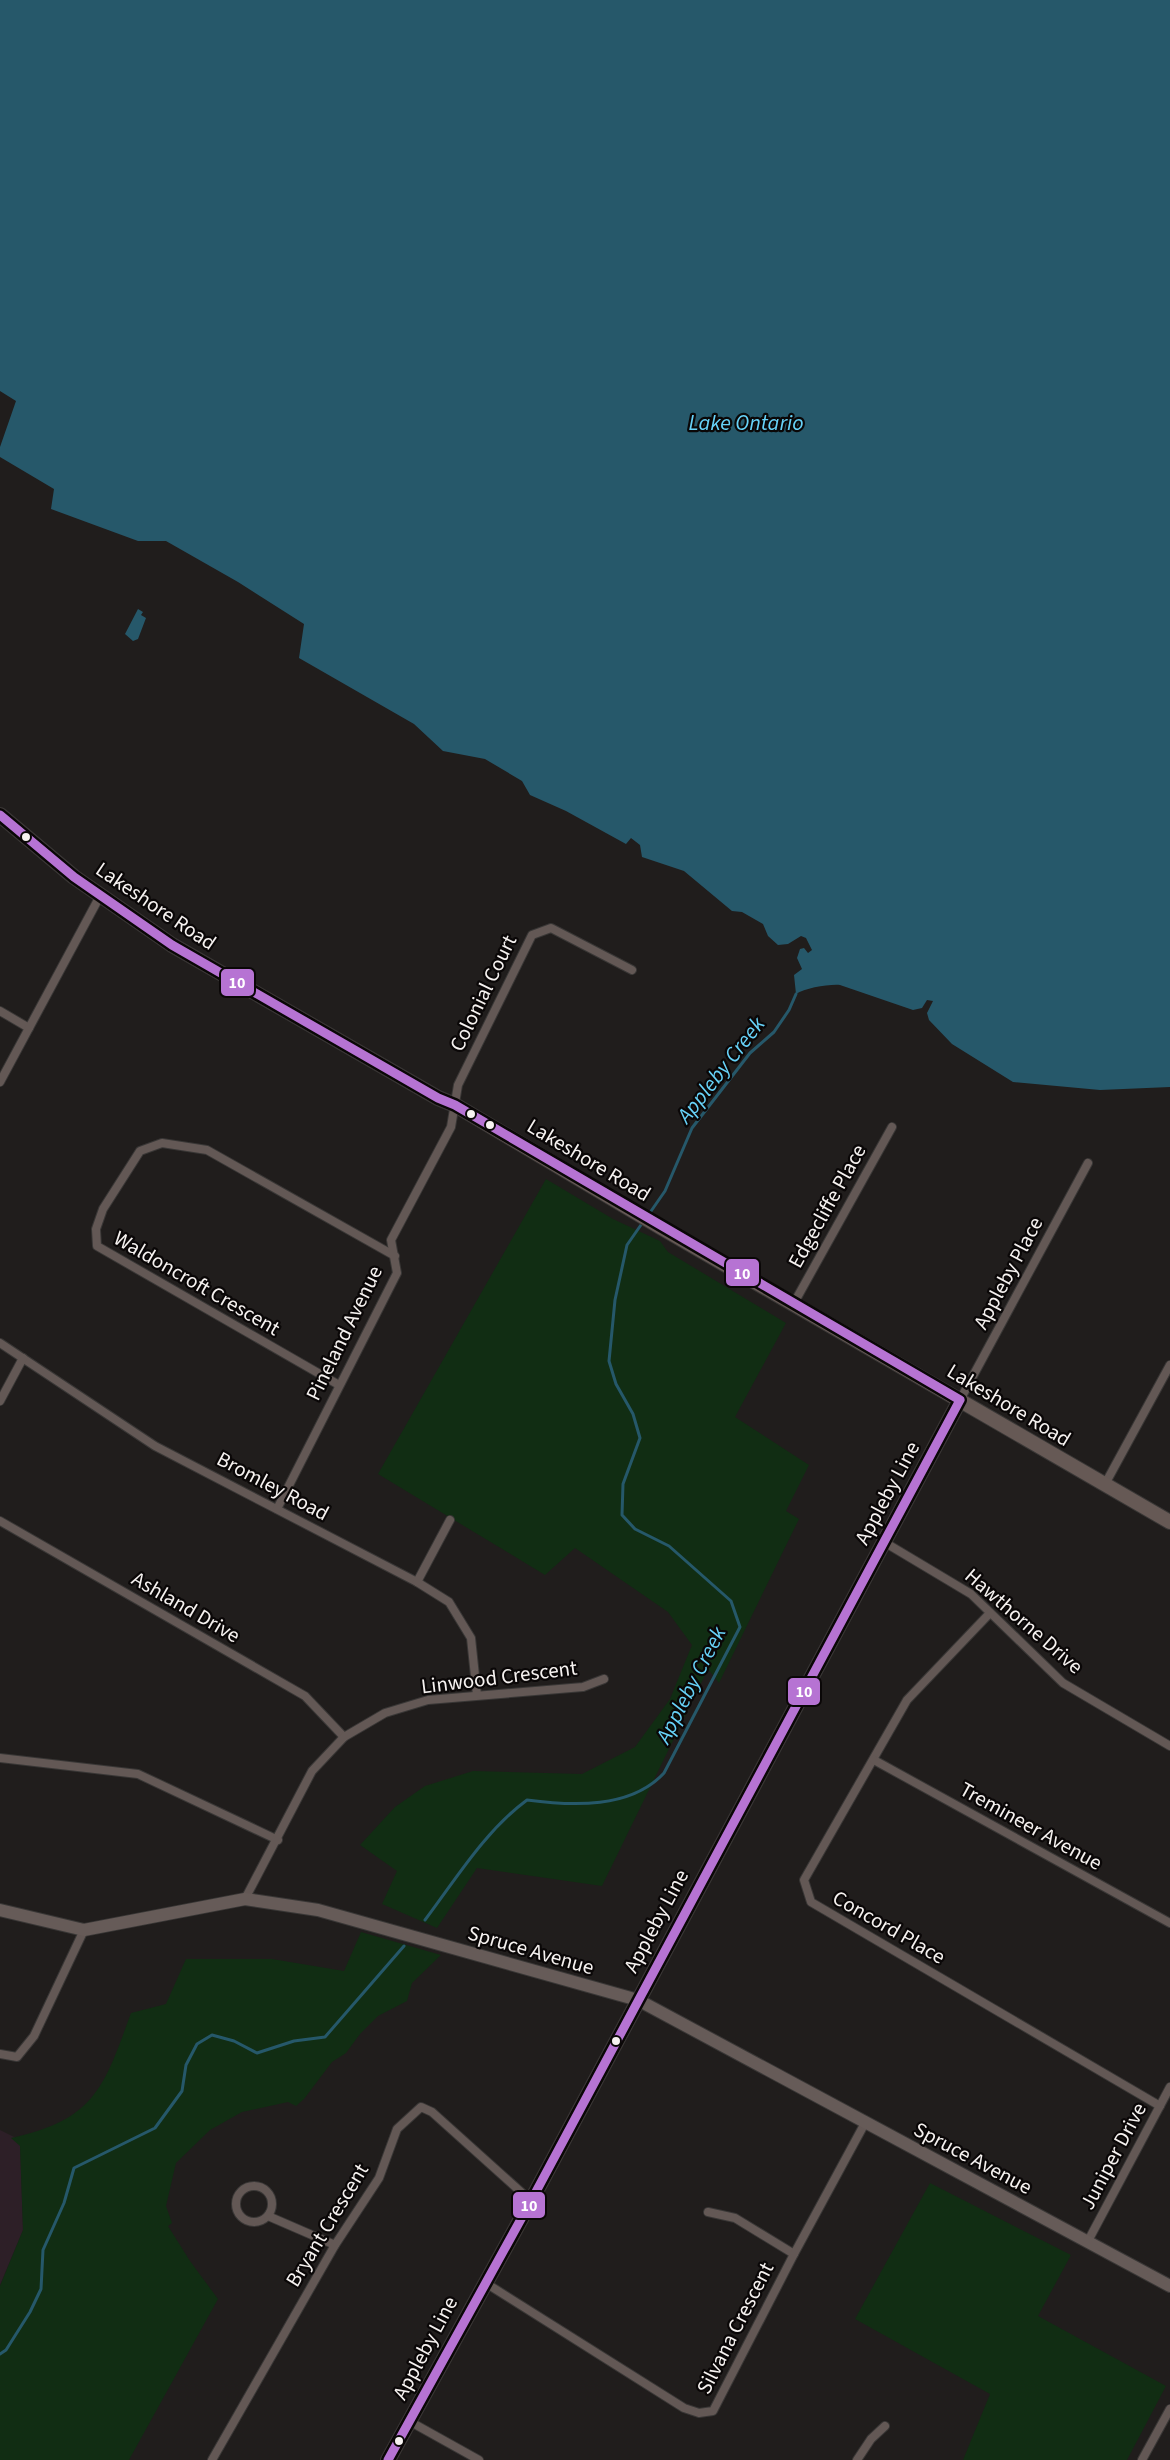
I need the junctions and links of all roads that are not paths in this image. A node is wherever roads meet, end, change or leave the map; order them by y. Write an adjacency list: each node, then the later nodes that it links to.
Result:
1 (0, 815): 2 (main road, Lakeshore Road)
2 (100, 896): 5 (street); 7 (main road, Lakeshore Road)
3 (632, 970): 7 (street, Colonial Court)
4 (0, 1011): 5 (street)
5 (29, 1028): 6 (street)
6 (0, 1082)
7 (455, 1105): 10 (street, Pineland Avenue); 11 (main road, Lakeshore Road)
8 (892, 1127): 11 (street, Edgecliffe Place)
9 (1088, 1163): 16 (street, Appleby Place)
10 (395, 1256): 15 (street, Pineland Avenue); 15 (street, Waldoncroft Crescent)
11 (794, 1303): 16 (main road, Lakeshore Road)
12 (0, 1343): 13 (street, Bromley Road)
13 (23, 1358): 17 (street); 19 (street, Bromley Road)
14 (1170, 1365): 18 (street)
15 (339, 1385): 19 (street, Pineland Avenue)
16 (960, 1400): 18 (main road, Lakeshore Road); 23 (main road, Appleby Line)
17 (0, 1401)
18 (1104, 1486): 22 (main road, Lakeshore Road)
19 (277, 1509): 24 (street, Bromley Road)
20 (450, 1520): 24 (street)
21 (0, 1521): 28 (street, Ashland Drive)
22 (1170, 1522)
23 (884, 1542): 25 (street, Hawthorne Drive); 37 (main road, Appleby Line)
24 (417, 1582): 27 (street, Bromley Road)
25 (990, 1612): 29 (street, Hawthorne Drive); 31 (street, Concord Place)
26 (604, 1679): 27 (street, Linwood Crescent)
27 (477, 1695): 28 (street, Linwood Crescent)
28 (344, 1737): 32 (street, Linwood Crescent)
29 (1170, 1746)
30 (0, 1758): 32 (street)
31 (874, 1760): 35 (street, Tremineer Avenue); 40 (street, Concord Place)
32 (278, 1840): 33 (street, Linwood Crescent)
33 (244, 1899): 36 (street, Spruce Avenue); 37 (street, Spruce Avenue)
34 (0, 1910): 36 (street, Spruce Avenue)
35 (1170, 1923)
36 (84, 1930): 38 (street)
37 (638, 2000): 41 (street, Spruce Avenue); 42 (main road, Appleby Line)
38 (0, 2054)
39 (1170, 2087): 40 (street, Juniper Drive)
40 (1160, 2106): 45 (street, Juniper Drive)
41 (865, 2123): 45 (street, Spruce Avenue); 47 (street, Silvana Crescent)
42 (531, 2201): 46 (street, Bryant Crescent); 48 (main road, Appleby Line)
43 (708, 2212): 47 (street)
44 (268, 2216): 44 (street); 46 (street)
45 (1088, 2241): 49 (street, Spruce Avenue)
46 (335, 2246): 53 (street, Bryant Crescent)
47 (794, 2254): 48 (street, Silvana Crescent)
48 (484, 2282): 51 (main road, Appleby Line)
49 (1170, 2286)
50 (1170, 2409): 57 (street)
51 (409, 2421): 54 (main road, Appleby Line); 55 (street)
52 (885, 2426): 56 (street)
53 (212, 2460)
54 (388, 2460)
55 (479, 2460)
56 (857, 2460)
57 (1142, 2460)

